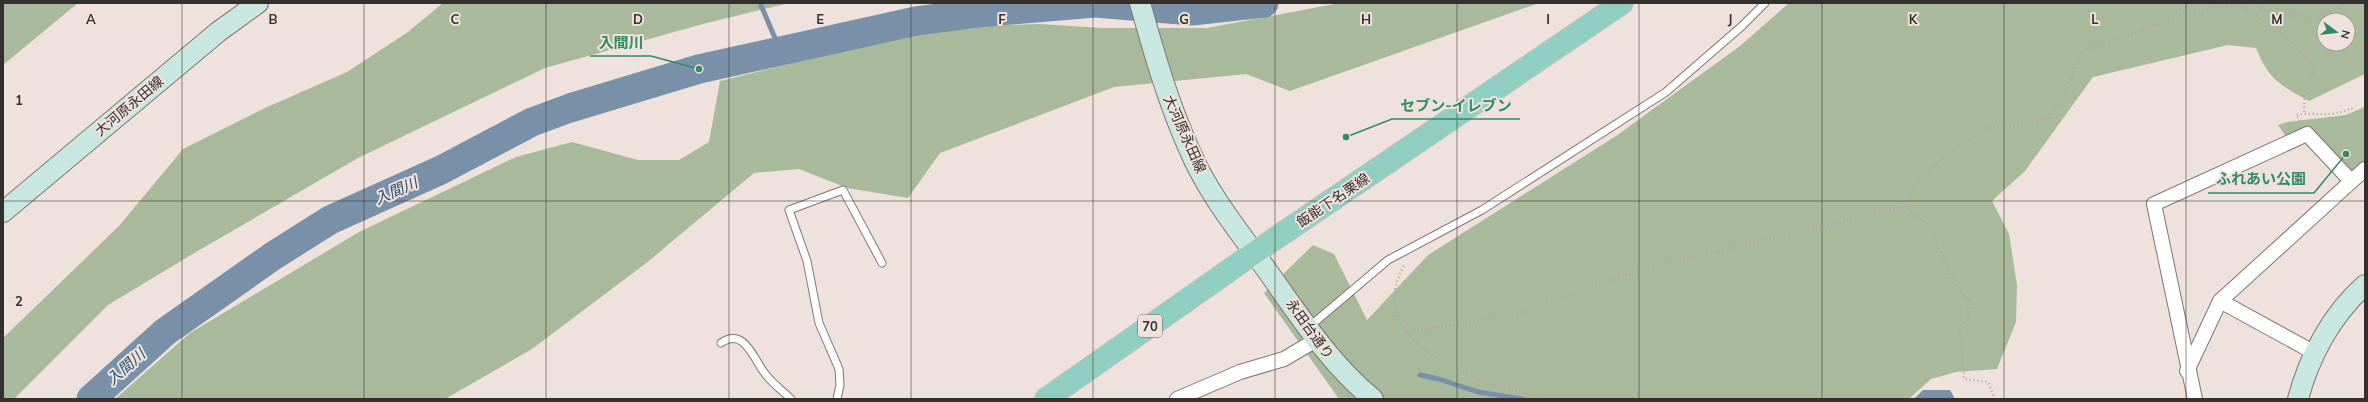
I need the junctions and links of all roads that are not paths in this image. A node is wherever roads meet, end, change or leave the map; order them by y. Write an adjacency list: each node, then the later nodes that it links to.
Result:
1 (258, 3): 7 (street, 大河原永田線)
2 (1140, 3): 8 (street, 大河原永田線)
3 (1622, 3): 8 (main road, 飯能下名栗線 / 70)
4 (1765, 3): 12 (lane)
5 (2365, 169): 6 (street)
6 (2351, 181): 11 (street); 15 (street)
7 (3, 212)
8 (1254, 252): 12 (street, 永田台通り); 19 (main road, 飯能下名栗線 / 70)
9 (882, 263): 18 (lane)
10 (2365, 285): 14 (street)
11 (2220, 301): 14 (street); 15 (street)
12 (1312, 334): 16 (street); 21 (street, 永田台通り)
13 (721, 343): 17 (lane)
14 (2315, 353): 23 (street)
15 (2187, 371): 22 (street)
16 (1195, 395): 20 (street)
17 (791, 399)
18 (837, 399)
19 (1046, 399)
20 (1177, 399)
21 (1373, 399)
22 (2195, 399)
23 (2298, 399)

